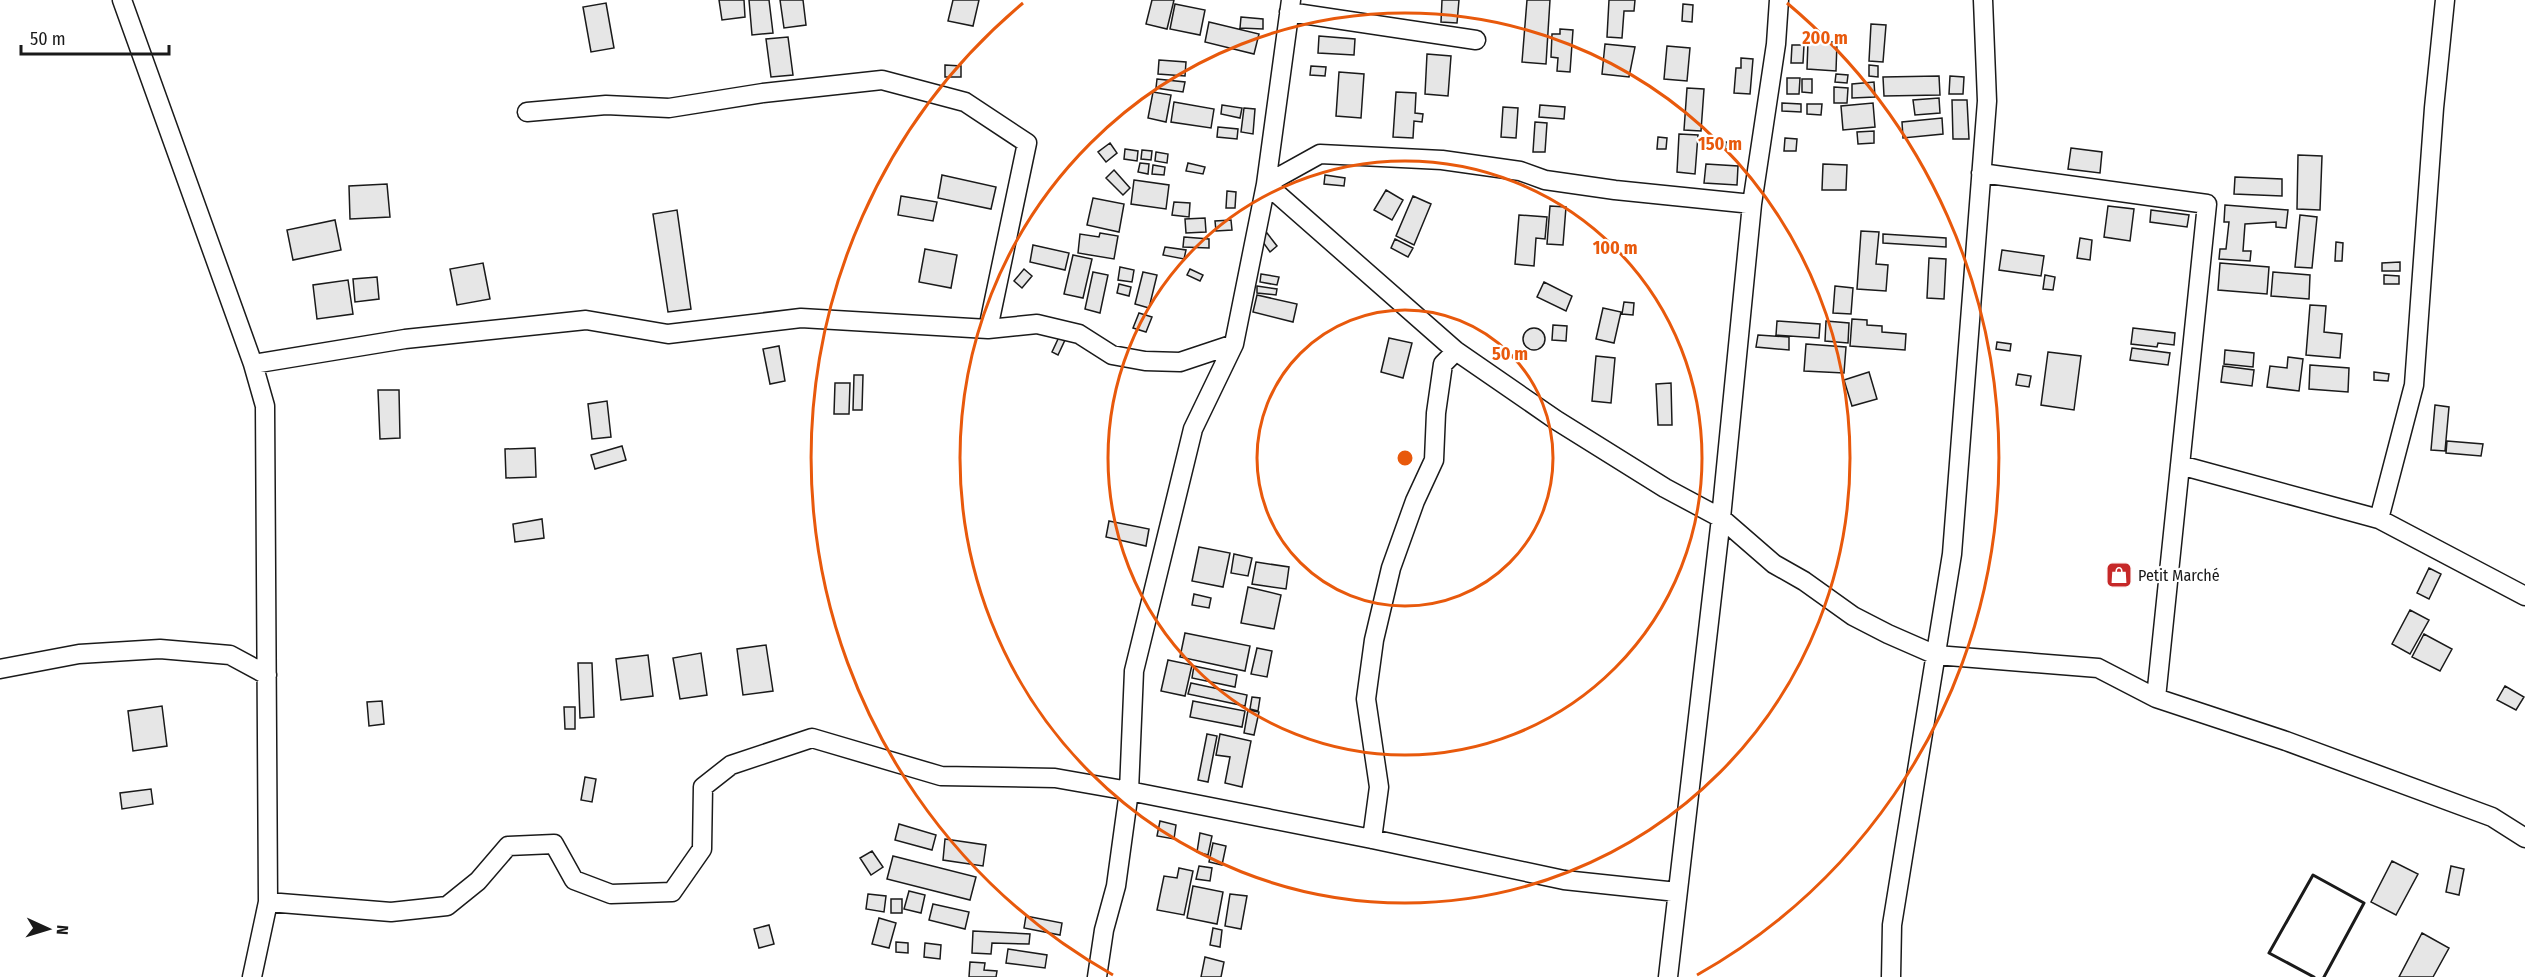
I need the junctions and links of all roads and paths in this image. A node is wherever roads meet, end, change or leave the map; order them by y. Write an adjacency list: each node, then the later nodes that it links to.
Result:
1 (123, 0): 14 (street)
2 (1779, 0): 10 (street)
3 (2445, 0): 17 (street)
4 (1983, 1): 8 (street)
5 (1290, 6): 6 (street); 9 (street)
6 (1476, 40)
7 (527, 112): 11 (street)
8 (1981, 173): 15 (street); 19 (street)
9 (1266, 184): 10 (street); 12 (street); 13 (street)
10 (1752, 204): 16 (street)
11 (988, 329): 12 (street); 14 (street)
12 (1234, 344): 23 (street)
13 (1456, 351): 16 (street); 25 (street)
14 (254, 364): 21 (street)
15 (2180, 465): 17 (street); 22 (street)
16 (1721, 518): 19 (street); 26 (street)
17 (2379, 519): 18 (street)
18 (2525, 596)
19 (1936, 656): 22 (street); 31 (street)
20 (0, 669): 21 (street)
21 (267, 675): 27 (street)
22 (2157, 698): 24 (street)
23 (1129, 791): 25 (street); 27 (street); 29 (street)
24 (2525, 838)
25 (1372, 839): 26 (street)
26 (1677, 892): 30 (street)
27 (268, 902): 28 (street)
28 (252, 977)
29 (1097, 977)
30 (1668, 977)
31 (1891, 977)

